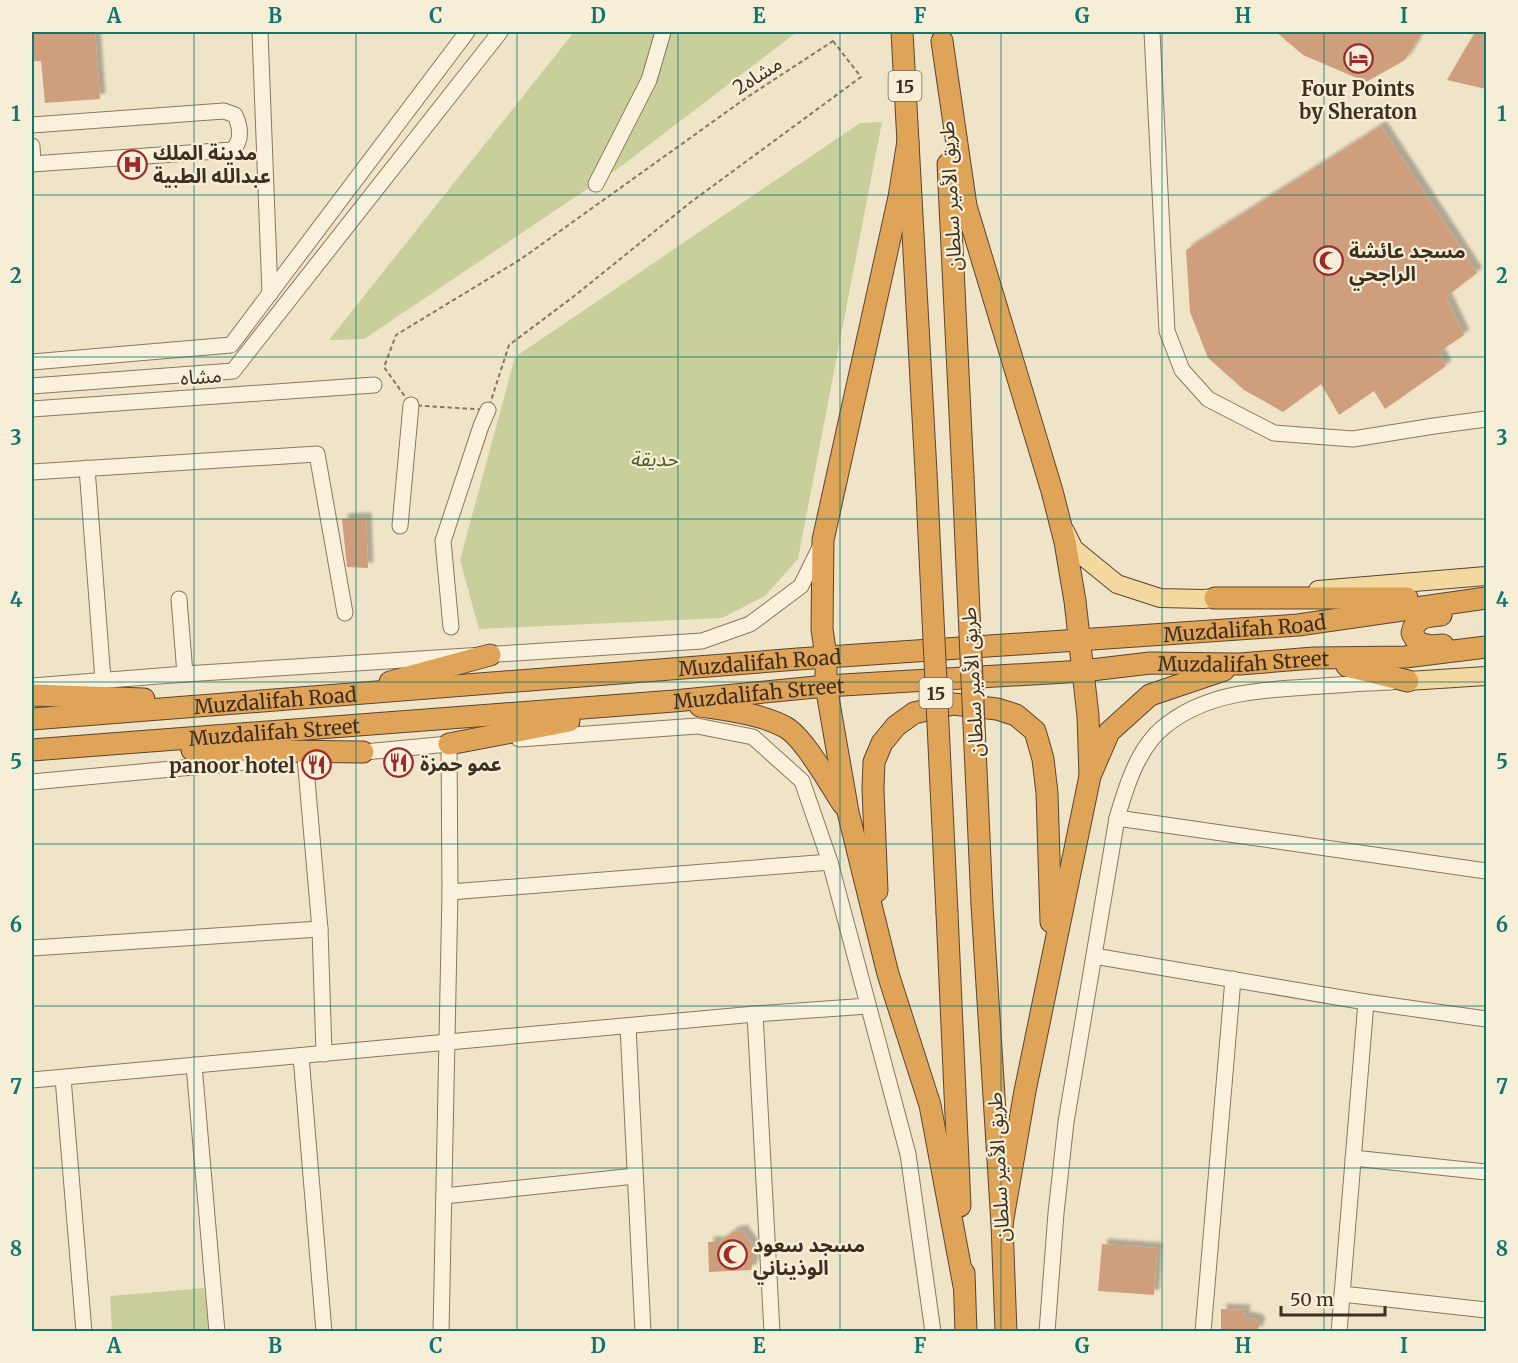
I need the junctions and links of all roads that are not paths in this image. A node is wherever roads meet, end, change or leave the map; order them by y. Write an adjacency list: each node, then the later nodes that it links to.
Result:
1 (260, 32): 13 (street)
2 (467, 32): 13 (street)
3 (500, 32): 16 (street)
4 (663, 32): 12 (street)
5 (902, 32): 9 (highway, طريق الأمير سلطان / 15)
6 (1152, 32): 20 (street)
7 (942, 36): 23 (highway); 87 (highway, طريق الأمير سلطان / 15, bridge)
8 (32, 125): 11 (street)
9 (908, 141): 25 (highway); 88 (highway, طريق الأمير سلطان / 15, bridge)
10 (32, 146): 11 (street)
11 (32, 164)
12 (596, 184)
13 (270, 294): 14 (street)
14 (32, 362)
15 (374, 385): 18 (street, مشاه)
16 (32, 386)
17 (411, 405): 24 (street)
18 (32, 409)
19 (488, 410): 31 (street)
20 (1486, 419)
21 (87, 468): 22 (street); 30 (street); 45 (street)
22 (32, 472)
23 (1060, 522): 27 (main road); 33 (highway)
24 (400, 526)
25 (824, 540): 36 (street); 37 (highway)
26 (1486, 576): 27 (main road)
27 (1215, 598): 29 (highway)
28 (179, 599): 43 (street)
29 (1484, 601): 32 (highway, Muzdalifah Road); 34 (highway)
30 (345, 613)
31 (451, 627)
32 (1107, 637): 33 (highway, Muzdalifah Road); 41 (highway)
33 (1080, 639): 37 (highway, Muzdalifah Road); 42 (highway)
34 (1486, 642)
35 (1486, 647): 38 (highway, Muzdalifah Street)
36 (490, 654): 43 (street); 51 (highway)
37 (826, 657): 39 (highway, Muzdalifah Road); 48 (highway)
38 (1314, 658): 40 (highway, Muzdalifah Street); 46 (highway)
39 (798, 659): 49 (highway); 51 (highway, Muzdalifah Road)
40 (1240, 664): 41 (highway, Muzdalifah Street); 59 (highway)
41 (1107, 668): 42 (highway, Muzdalifah Street)
42 (1083, 671): 48 (highway, Muzdalifah Street); 59 (highway)
43 (185, 674): 45 (street)
44 (1486, 676): 46 (main road)
45 (103, 680): 47 (street)
46 (1408, 681): 62 (street)
47 (32, 686)
48 (826, 686): 49 (highway, Muzdalifah Street); 61 (highway)
49 (800, 689): 53 (highway, Muzdalifah Street)
50 (32, 695): 52 (highway)
51 (342, 695): 52 (highway, Muzdalifah Road)
52 (303, 698): 54 (highway, Muzdalifah Road)
53 (674, 701): 55 (highway); 56 (highway, Muzdalifah Street); 61 (highway)
54 (32, 719)
55 (449, 744): 57 (street); 63 (street); 65 (street)
56 (39, 749): 57 (highway)
57 (363, 752): 58 (street)
58 (305, 757): 60 (street); 66 (street)
59 (1090, 776): 70 (highway)
60 (32, 782)
61 (848, 812): 67 (highway)
62 (1117, 818): 64 (street); 69 (street)
63 (830, 862): 65 (street); 73 (street)
64 (1486, 871)
65 (450, 892): 77 (street)
66 (320, 928): 68 (street); 78 (street)
67 (880, 939): 70 (highway); 88 (highway)
68 (32, 948)
69 (1094, 956): 71 (street); 100 (street)
70 (1052, 958): 87 (highway)
71 (1233, 979): 72 (street); 101 (street)
72 (1366, 1002): 75 (street); 83 (street)
73 (868, 1006): 74 (street); 97 (street)
74 (755, 1014): 76 (street); 96 (street)
75 (1486, 1019)
76 (628, 1026): 77 (street); 85 (street)
77 (447, 1042): 78 (street); 86 (street)
78 (324, 1054): 79 (street)
79 (301, 1056): 80 (street); 93 (street)
80 (195, 1065): 81 (street); 92 (street)
81 (63, 1078): 82 (street); 91 (street)
82 (32, 1080)
83 (1353, 1158): 84 (street); 89 (street)
84 (1486, 1172)
85 (635, 1176): 86 (street); 95 (street)
86 (444, 1196): 94 (street)
87 (1002, 1224): 99 (highway, طريق الأمير سلطان / 15)
88 (964, 1286): 98 (highway, طريق الأمير سلطان / 15)
89 (1342, 1294): 90 (street); 102 (street)
90 (1486, 1310)
91 (84, 1332)
92 (217, 1332)
93 (324, 1332)
94 (441, 1332)
95 (643, 1332)
96 (772, 1332)
97 (933, 1332)
98 (966, 1332)
99 (1006, 1332)
100 (1047, 1332)
101 (1203, 1332)
102 (1339, 1332)

